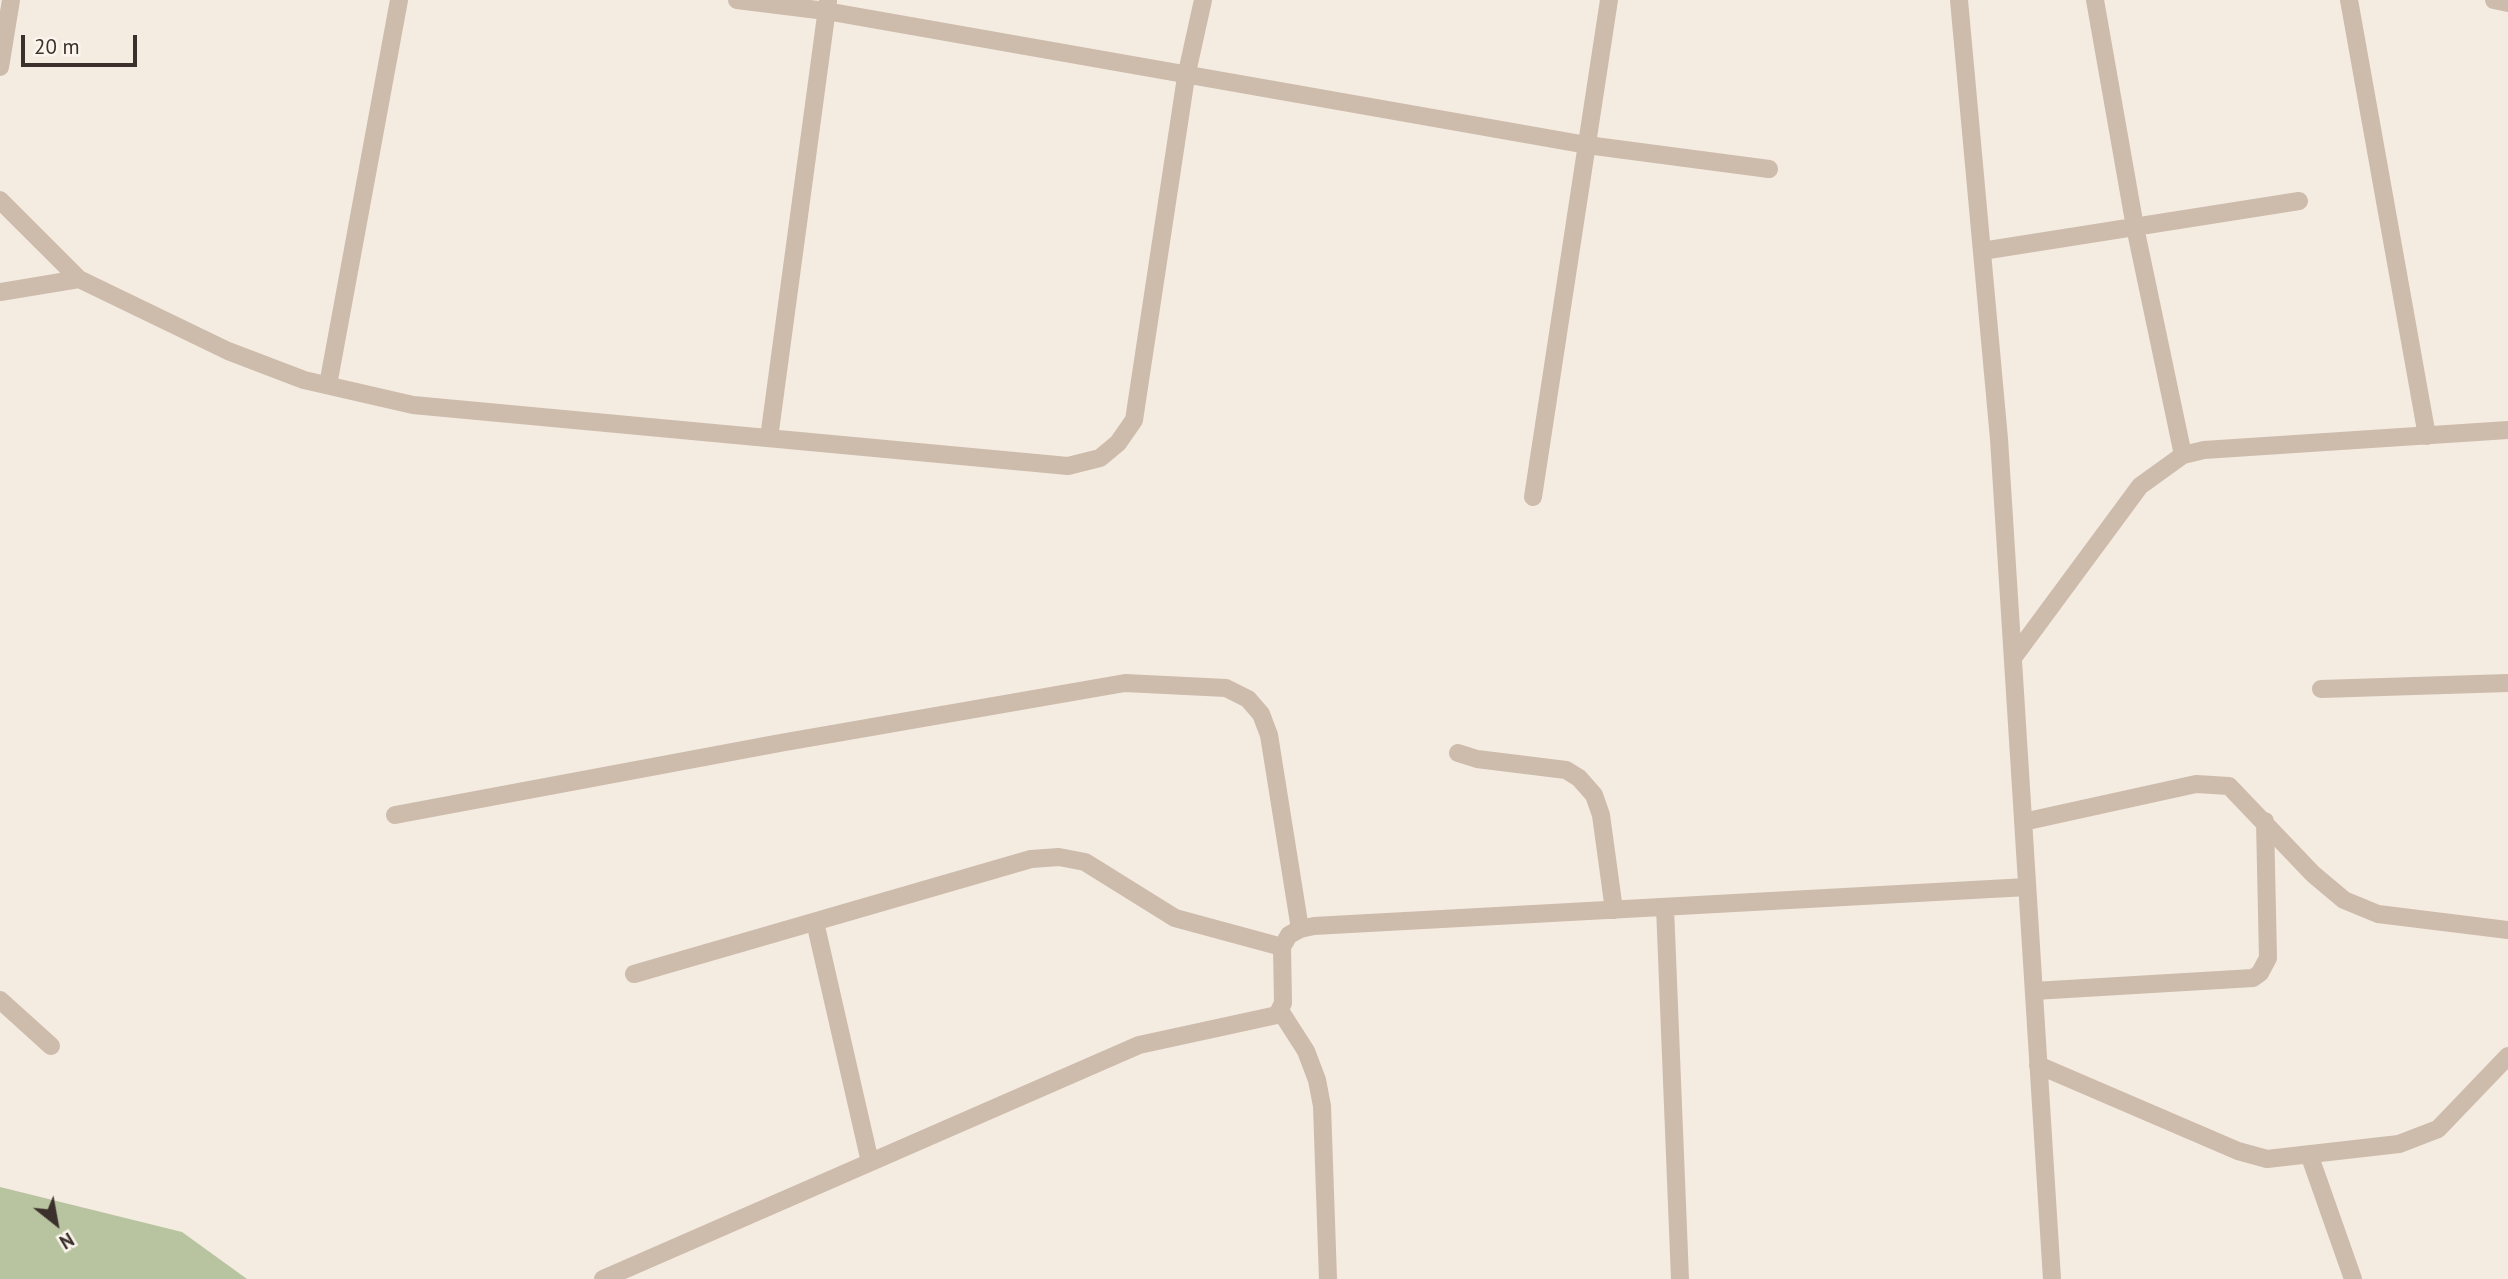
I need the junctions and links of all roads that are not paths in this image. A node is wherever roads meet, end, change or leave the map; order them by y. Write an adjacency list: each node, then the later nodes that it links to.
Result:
1 (11, 0): 12 (street)
2 (398, 0): 22 (street)
3 (737, 0): 11 (street)
4 (1203, 0): 13 (street)
5 (1609, 0): 14 (street)
6 (1959, 0): 19 (street)
7 (2095, 0): 18 (street)
8 (2349, 0): 24 (street)
9 (2494, 0): 10 (street)
10 (2508, 3)
11 (827, 6): 13 (street); 25 (street)
12 (0, 67)
13 (1186, 77): 14 (street); 25 (street)
14 (1587, 145): 15 (street); 27 (street)
15 (1769, 169)
16 (0, 200): 20 (street)
17 (2300, 201): 18 (street)
18 (2135, 226): 19 (street); 26 (street)
19 (1982, 251): 28 (street)
20 (79, 279): 21 (street); 22 (street)
21 (0, 292)
22 (328, 385): 25 (street)
23 (2508, 430): 24 (street)
24 (2427, 436): 26 (street)
25 (769, 438)
26 (2183, 455): 28 (street)
27 (1533, 497)
28 (2012, 658): 34 (street)
29 (2508, 683): 30 (street)
30 (2321, 689)
31 (1458, 753): 37 (street)
32 (395, 815): 39 (street)
33 (2265, 821): 34 (street); 40 (street); 43 (street)
34 (2023, 822): 35 (street)
35 (2027, 887): 36 (street); 43 (street)
36 (1665, 907): 37 (street); 53 (street)
37 (1614, 910): 39 (street)
38 (815, 922): 41 (street); 42 (street); 50 (street)
39 (1300, 929): 41 (street)
40 (2508, 930)
41 (1282, 947): 45 (street)
42 (634, 974)
43 (2034, 991): 48 (street)
44 (0, 1000): 46 (street)
45 (1281, 1012): 50 (street); 52 (street)
46 (51, 1046)
47 (2508, 1056): 49 (street)
48 (2038, 1065): 49 (street); 54 (street)
49 (2309, 1154): 55 (street)
50 (870, 1162): 51 (street)
51 (603, 1279)
52 (1328, 1279)
53 (1680, 1279)
54 (2052, 1279)
55 (2353, 1279)

